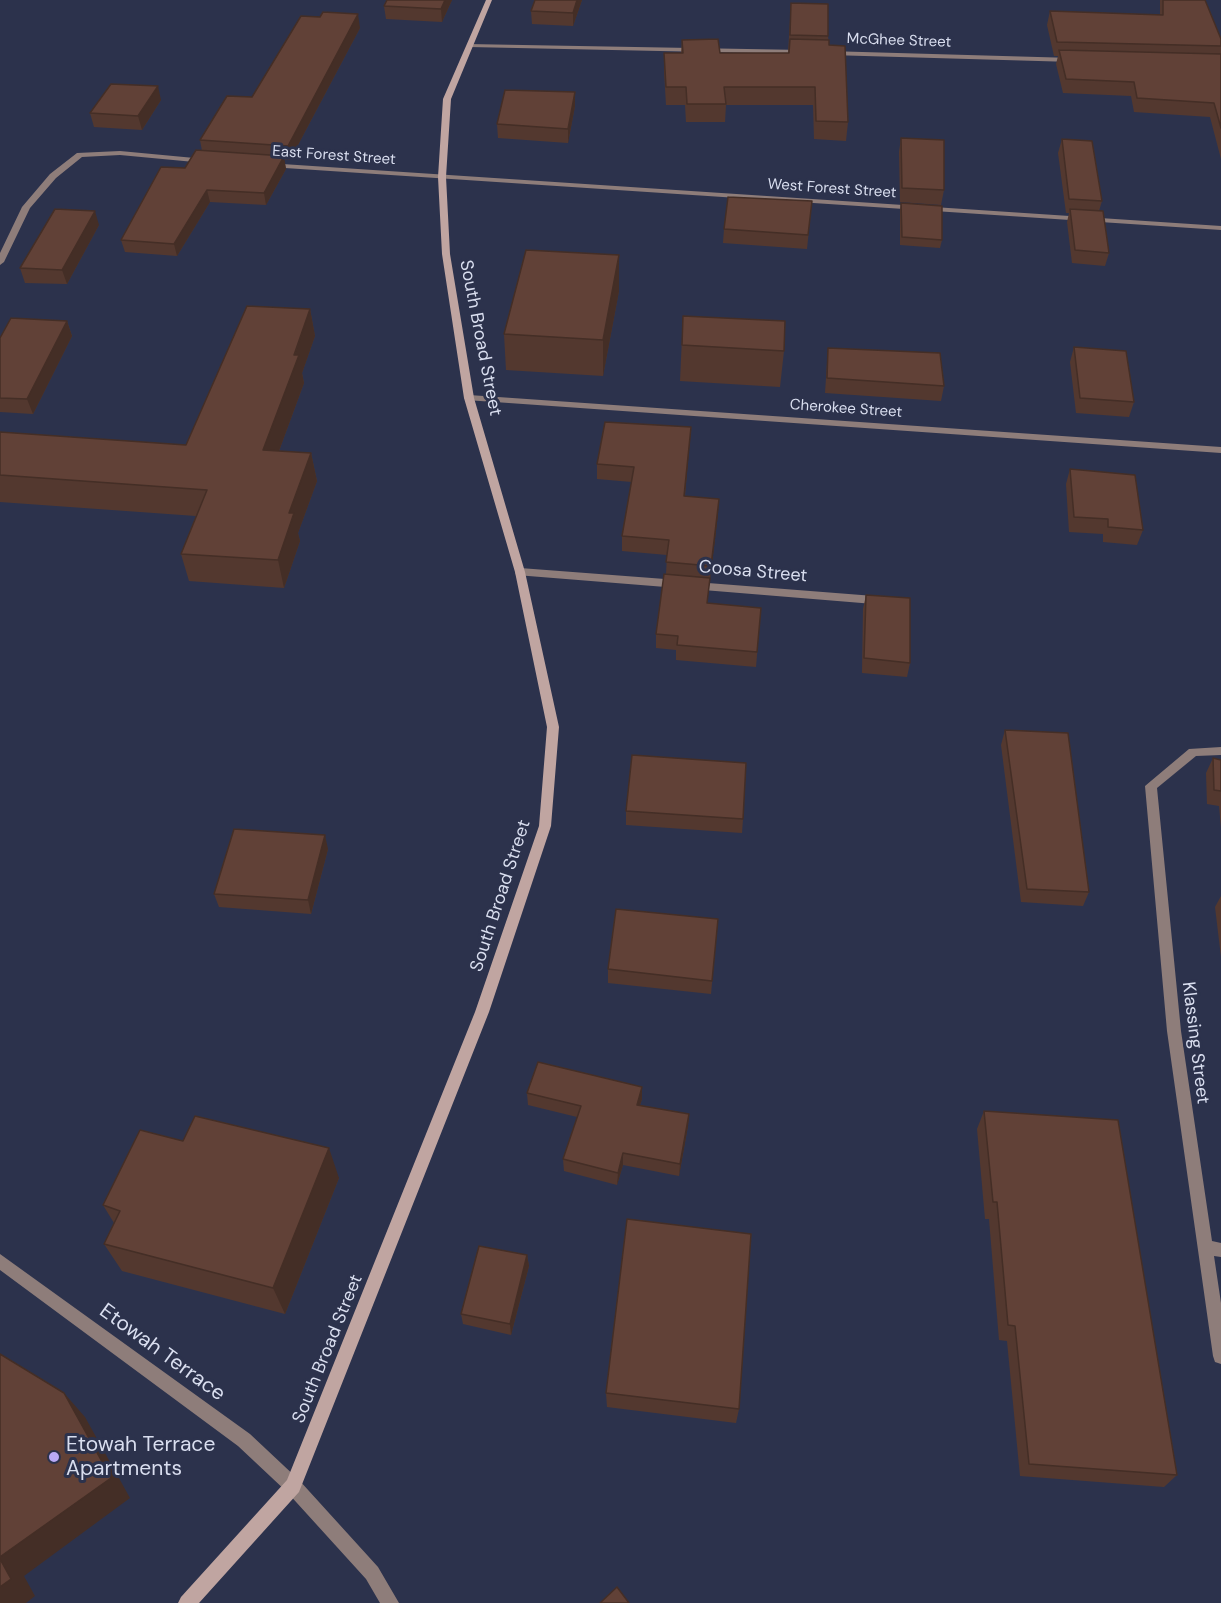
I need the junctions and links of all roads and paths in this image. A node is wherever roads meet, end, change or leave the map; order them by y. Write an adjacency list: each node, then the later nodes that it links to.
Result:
1 (489, 0): 2 (main road, South Broad Street)
2 (469, 45): 3 (street); 8 (main road, South Broad Street)
3 (809, 52)
4 (820, 52): 5 (street, McGhee Street)
5 (1080, 60)
6 (217, 162): 10 (street)
7 (264, 165): 8 (street, East Forest Street)
8 (442, 177): 9 (street, West Forest Street); 11 (main road, South Broad Street)
9 (1221, 228)
10 (0, 262)
11 (469, 398): 12 (street, Cherokee Street); 13 (main road, South Broad Street)
12 (1221, 450)
13 (520, 572): 14 (street, Coosa Street); 19 (main road, South Broad Street)
14 (874, 600)
15 (1221, 751): 16 (street, Klassing Street)
16 (1214, 1249): 18 (street, Klassing Street)
17 (0, 1261): 19 (street, Etowah Terrace)
18 (1221, 1356)
19 (293, 1486): 20 (main road, South Broad Street); 21 (street, Etowah Terrace)
20 (187, 1603)
21 (390, 1603)

